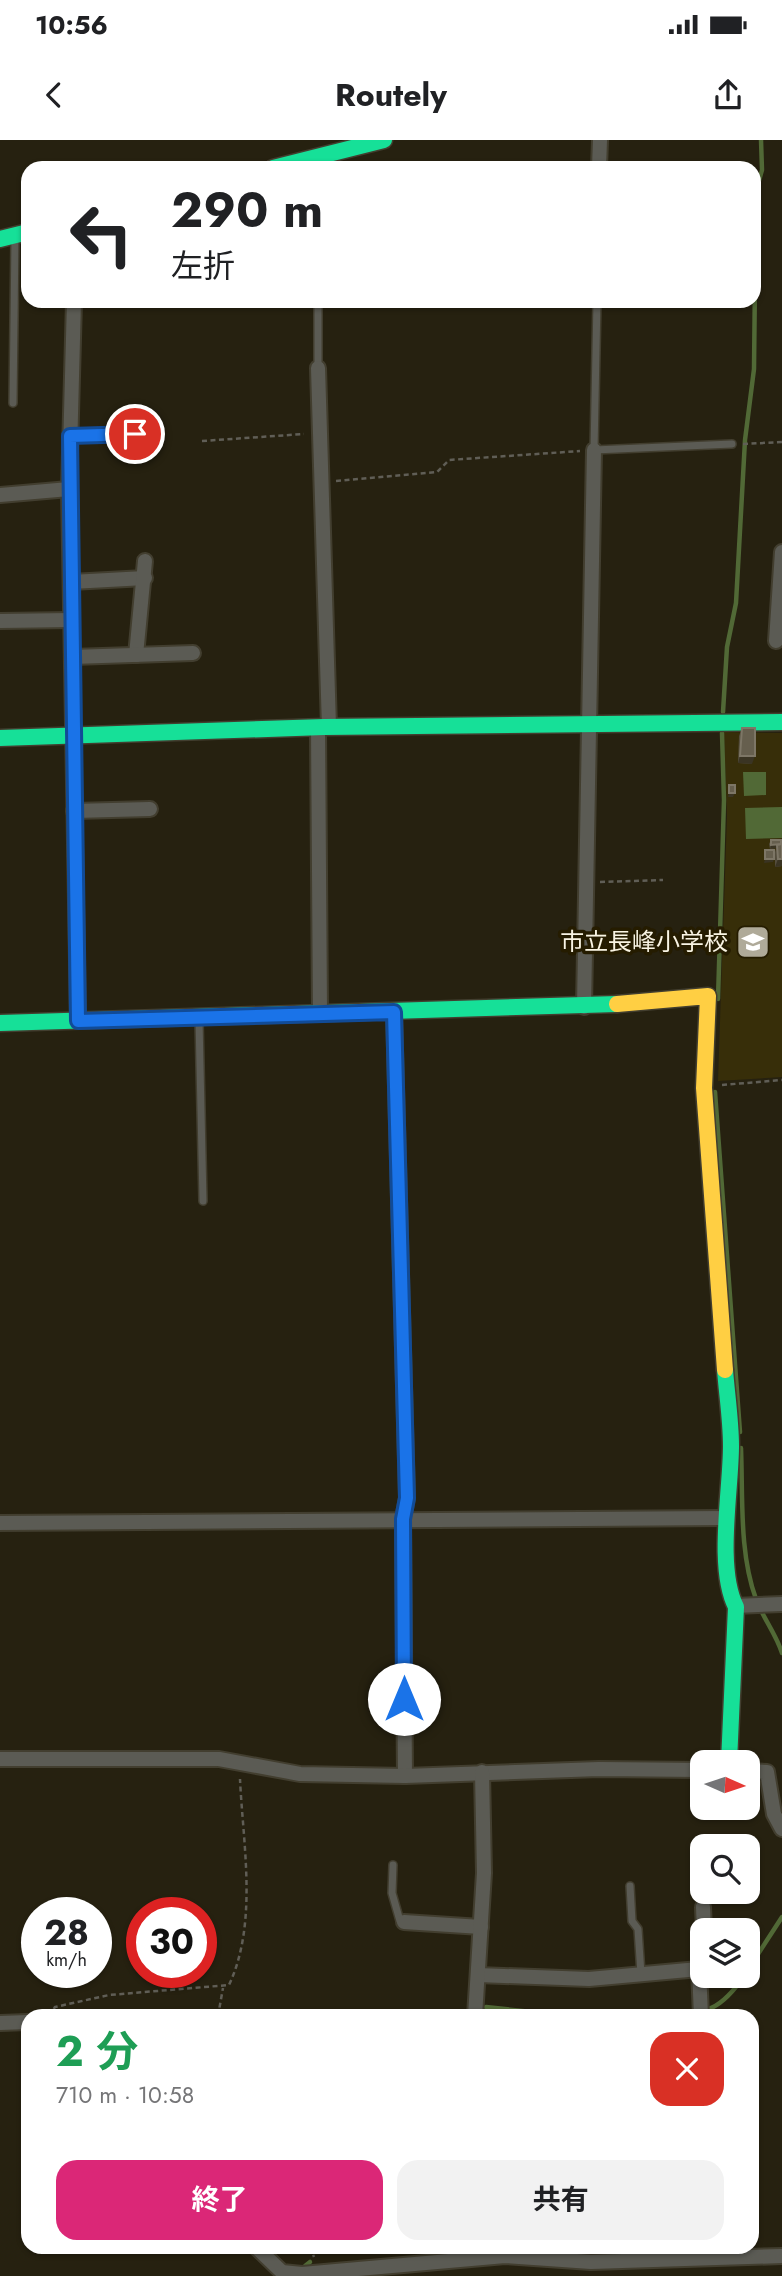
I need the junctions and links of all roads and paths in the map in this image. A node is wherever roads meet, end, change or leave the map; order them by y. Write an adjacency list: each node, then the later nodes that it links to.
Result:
1 (384, 140): 3 (main road)
2 (600, 140): 4 (street)
3 (321, 161)
4 (599, 161)
5 (14, 236): 10 (lane)
6 (74, 308): 13 (street)
7 (318, 308): 9 (lane)
8 (597, 308): 17 (lane)
9 (318, 368): 11 (street)
10 (13, 403)
11 (321, 434): 14 (path); 18 (street)
12 (155, 435): 13 (lane)
13 (70, 436): 19 (street)
14 (202, 441)
15 (782, 442): 16 (path)
16 (732, 444): 17 (lane)
17 (594, 450): 18 (path); 33 (street)
18 (323, 482): 34 (street)
19 (69, 489): 20 (street); 24 (street)
20 (0, 495)
21 (782, 552): 25 (street)
22 (145, 561): 23 (street)
23 (145, 578): 24 (street); 30 (street)
24 (71, 583): 26 (street)
25 (780, 597): 28 (street)
26 (71, 620): 27 (street); 31 (street)
27 (0, 621)
28 (776, 641)
29 (193, 653): 30 (street)
30 (136, 655): 31 (street)
31 (72, 657): 35 (street)
32 (782, 722): 33 (main road)
33 (588, 723): 34 (main road); 40 (street)
34 (323, 727): 35 (main road); 43 (street)
35 (73, 737): 36 (main road); 38 (street)
36 (0, 738)
37 (150, 809): 38 (street)
38 (74, 811): 45 (street)
39 (663, 880): 40 (path)
40 (586, 883): 41 (street)
41 (584, 1007): 42 (main road); 50 (main road)
42 (394, 1012): 43 (main road); 51 (street)
43 (320, 1014): 44 (main road)
44 (198, 1017): 45 (main road); 49 (lane)
45 (78, 1021): 46 (main road)
46 (0, 1023)
47 (782, 1080): 48 (path)
48 (720, 1085)
49 (204, 1201)
50 (726, 1518): 51 (street); 54 (main road)
51 (403, 1519): 52 (street); 61 (street)
52 (0, 1523)
53 (782, 1604): 54 (street)
54 (735, 1606): 55 (main road)
55 (729, 1750)
56 (0, 1759): 57 (street)
57 (237, 1763): 61 (street); 72 (path)
58 (690, 1770): 59 (street)
59 (482, 1772): 61 (street); 68 (street)
60 (760, 1772): 62 (street)
61 (405, 1776)
62 (782, 1829)
63 (393, 1865): 67 (lane)
64 (630, 1886): 70 (lane)
65 (703, 1907): 66 (street)
66 (703, 1918)
67 (404, 1922): 68 (street)
68 (481, 1927): 71 (street)
69 (690, 1968): 70 (street)
70 (641, 1974): 71 (street)
71 (478, 1975): 76 (street)
72 (223, 1988): 74 (path); 75 (path)
73 (700, 1988): 77 (street)
74 (54, 2009)
75 (219, 2009)
76 (476, 2009)
77 (701, 2009)
78 (21, 2022): 79 (street)
79 (0, 2023)
80 (263, 2254): 87 (street)
81 (491, 2254): 86 (street)
82 (541, 2254): 83 (street)
83 (700, 2254)
84 (737, 2254): 85 (street)
85 (782, 2256)
86 (379, 2271): 87 (street)
87 (309, 2274)

